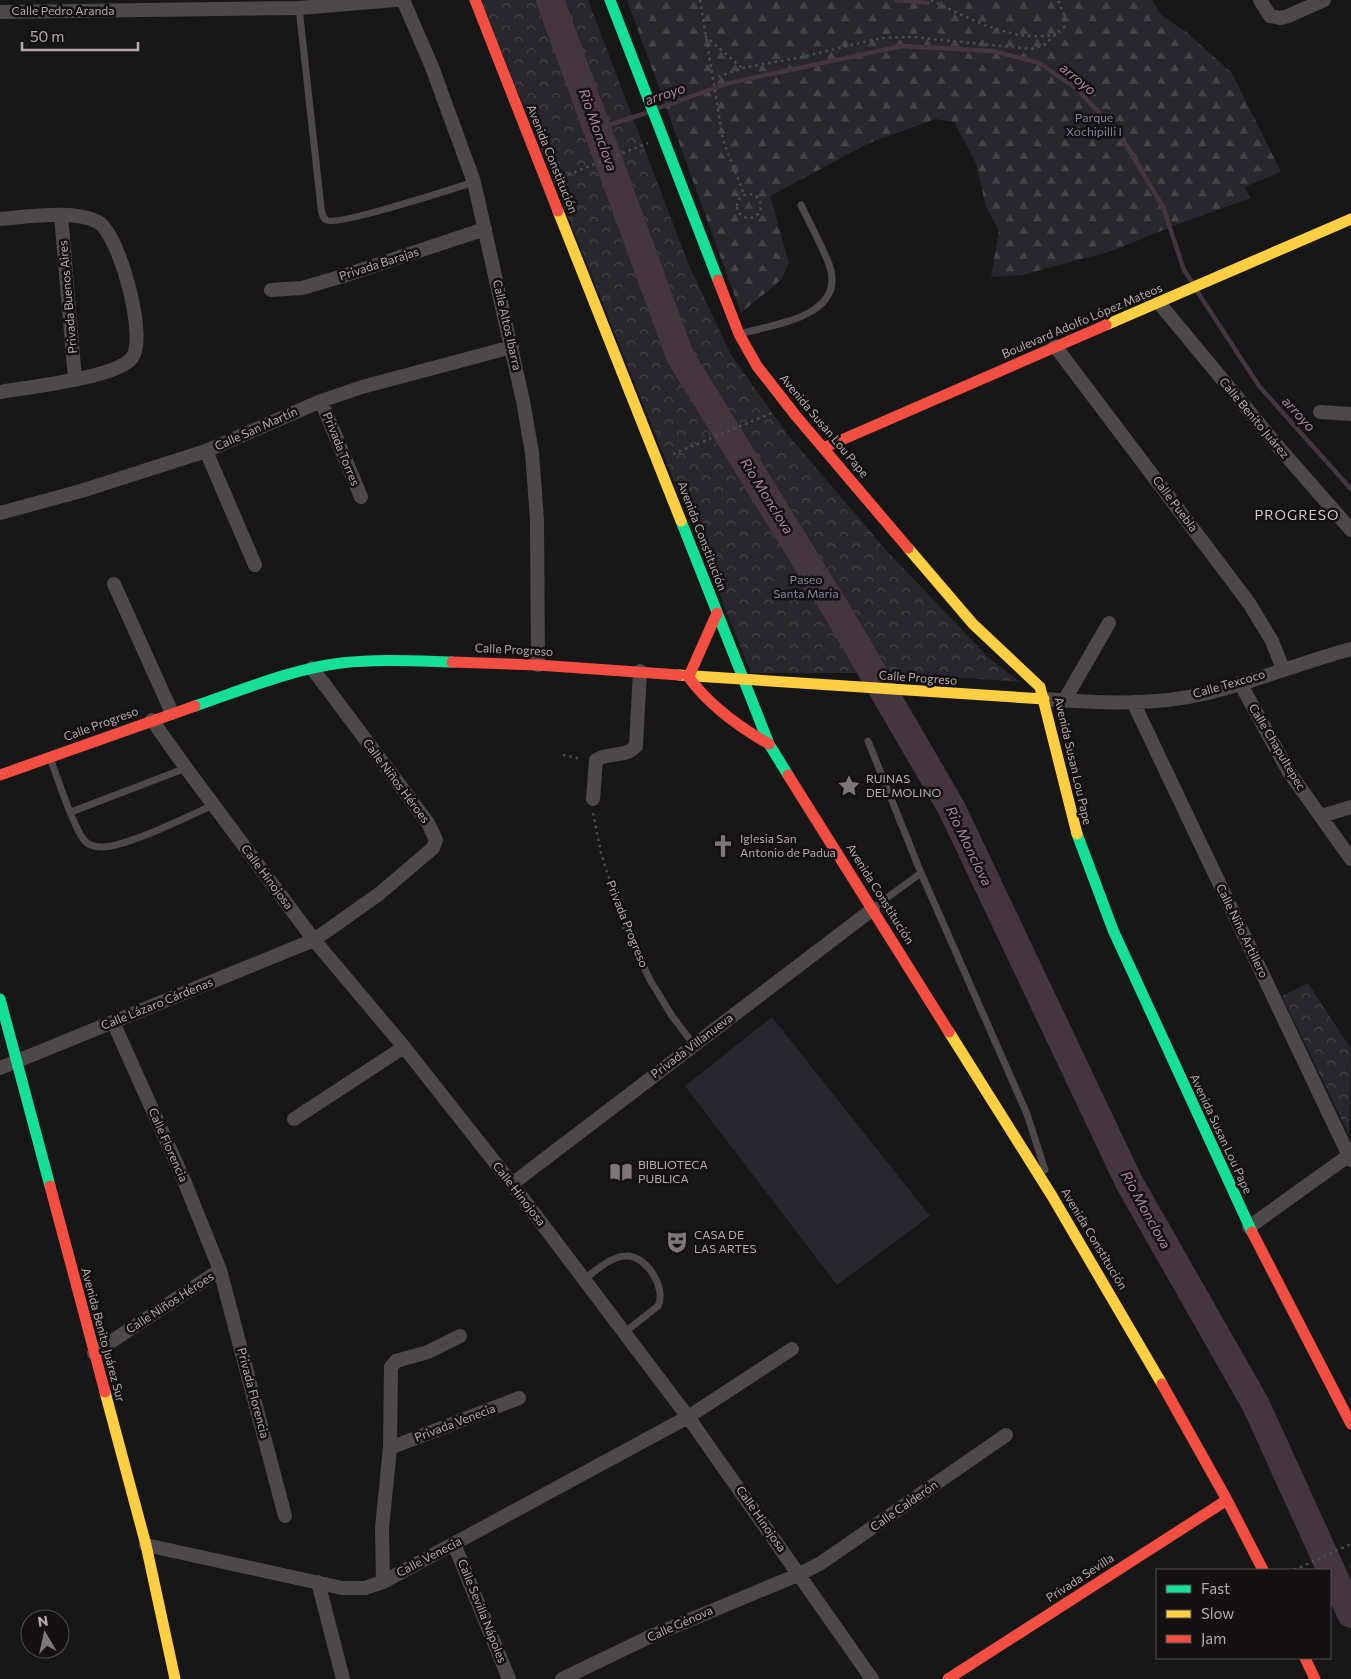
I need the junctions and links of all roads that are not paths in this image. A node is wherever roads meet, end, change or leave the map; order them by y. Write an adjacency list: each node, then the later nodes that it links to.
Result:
1 (403, 0): 9 (street, Calle Altos Ibarra)
2 (475, 0): 32 (street, Avenida Constitución)
3 (610, 0): 17 (street, Avenida Susan Lou Pape)
4 (1260, 0): 5 (street)
5 (1324, 0)
6 (390, 1): 7 (street, Calle Pedro Aranda)
7 (300, 8): 8 (street, Calle Pedro Aranda); 9 (lane)
8 (0, 12)
9 (474, 182): 14 (street, Calle Altos Ibarra)
10 (801, 205): 17 (lane)
11 (61, 215): 12 (street); 20 (street, Privada Buenos Aires); 20 (street)
12 (0, 219)
13 (1351, 219): 16 (street, Boulevard Adolfo López Mateos)
14 (485, 229): 15 (street, Privada Barajas); 19 (street, Calle Altos Ibarra)
15 (271, 290)
16 (1162, 302): 18 (street, Boulevard Adolfo López Mateos); 29 (street, Calle Benito Juárez)
17 (739, 334): 25 (street, Avenida Susan Lou Pape)
18 (1055, 346): 25 (street, Boulevard Adolfo López Mateos); 37 (street, Calle Puebla)
19 (512, 347): 22 (street, Calle San Martín); 35 (street, Calle Altos Ibarra)
20 (75, 379): 21 (street)
21 (0, 392)
22 (322, 401): 26 (street, Calle San Martín); 27 (street, Privada Torres)
23 (1320, 412): 24 (street)
24 (1351, 414)
25 (823, 448): 42 (street, Avenida Susan Lou Pape)
26 (206, 451): 28 (street, Calle San Martín); 30 (street)
27 (361, 497)
28 (0, 513)
29 (1351, 530)
30 (255, 564)
31 (114, 584): 45 (street)
32 (717, 613): 39 (street); 40 (street, Avenida Constitución)
33 (1109, 623): 43 (street)
34 (1351, 649): 37 (street, Calle Texcoco)
35 (538, 665): 36 (street, Calle Progreso); 38 (street, Calle Progreso)
36 (312, 668): 45 (street, Calle Progreso); 61 (street, Calle Niños Héroes)
37 (1282, 669): 41 (street, Calle Texcoco)
38 (640, 672): 39 (street, Calle Progreso); 52 (street)
39 (688, 676): 40 (street, Calle Progreso); 48 (street)
40 (744, 680): 42 (street, Calle Progreso); 48 (street, Avenida Constitución)
41 (1240, 683): 44 (street, Calle Texcoco); 56 (street, Calle Chapultepec)
42 (1044, 699): 43 (street, Calle Texcoco); 72 (street, Avenida Susan Lou Pape)
43 (1064, 701): 44 (street, Calle Texcoco)
44 (1132, 702): 69 (street, Calle Niño Artillero)
45 (172, 713): 46 (street, Calle Progreso)
46 (152, 720): 49 (street, Calle Progreso); 50 (street, Calle Hinojosa)
47 (868, 741): 58 (lane)
48 (768, 744): 59 (street, Avenida Constitución)
49 (49, 757): 51 (street, Calle Progreso); 55 (lane)
50 (186, 768): 53 (street, Calle Hinojosa); 55 (lane)
51 (0, 775)
52 (593, 799)
53 (213, 805): 55 (lane); 61 (street, Calle Hinojosa)
54 (1351, 807): 56 (street)
55 (71, 812)
56 (1322, 816): 57 (street, Calle Chapultepec)
57 (1351, 859)
58 (921, 873): 59 (lane); 71 (lane)
59 (873, 909): 64 (street, Privada Villanueva); 71 (street, Avenida Constitución)
60 (625, 926): 64 (lane, Privada Progreso)
61 (314, 940): 63 (street, Calle Lázaro Cárdenas); 65 (street, Calle Hinojosa)
62 (0, 999): 66 (street, Avenida Benito Juárez Sur)
63 (113, 1022): 66 (street, Calle Lázaro Cárdenas); 73 (street, Calle Florencia)
64 (694, 1045): 70 (street, Privada Villanueva)
65 (404, 1048): 68 (street); 70 (street, Calle Hinojosa)
66 (15, 1062): 67 (street, Calle Lázaro Cárdenas); 78 (street, Avenida Benito Juárez Sur)
67 (0, 1068)
68 (294, 1119)
69 (1350, 1157): 72 (street)
70 (512, 1184): 74 (street, Calle Hinojosa)
71 (1052, 1196): 84 (street, Avenida Constitución)
72 (1249, 1227): 81 (street, Avenida Susan Lou Pape)
73 (220, 1270): 78 (street, Calle Niños Héroes); 85 (street, Privada Florencia)
74 (584, 1279): 75 (street, Calle Hinojosa); 75 (lane)
75 (624, 1332): 80 (street, Calle Hinojosa)
76 (460, 1336): 83 (street)
77 (792, 1349): 80 (street)
78 (94, 1353): 87 (street, Avenida Benito Juárez Sur)
79 (519, 1398): 83 (street, Privada Venecia)
80 (688, 1417): 86 (street, Calle Venecia); 89 (street, Calle Hinojosa)
81 (1351, 1424)
82 (1006, 1435): 89 (street, Calle Calderón)
83 (390, 1448): 91 (street)
84 (1227, 1500): 88 (street, Avenida Constitución); 98 (street, Privada Sevilla)
85 (285, 1516)
86 (454, 1544): 91 (street, Calle Venecia); 95 (street, Calle Sevilla Nápoles)
87 (146, 1545): 90 (street, Calle Venecia); 93 (street, Avenida Benito Juárez Sur)
88 (1262, 1569)
89 (800, 1574): 96 (street, Calle Génova); 97 (street, Calle Hinojosa)
90 (318, 1582): 91 (street, Calle Venecia); 94 (street)
91 (382, 1582)
92 (1305, 1659): 99 (street)
93 (175, 1679)
94 (343, 1679)
95 (509, 1679)
96 (562, 1679)
97 (872, 1679)
98 (948, 1679)
99 (1315, 1679)

